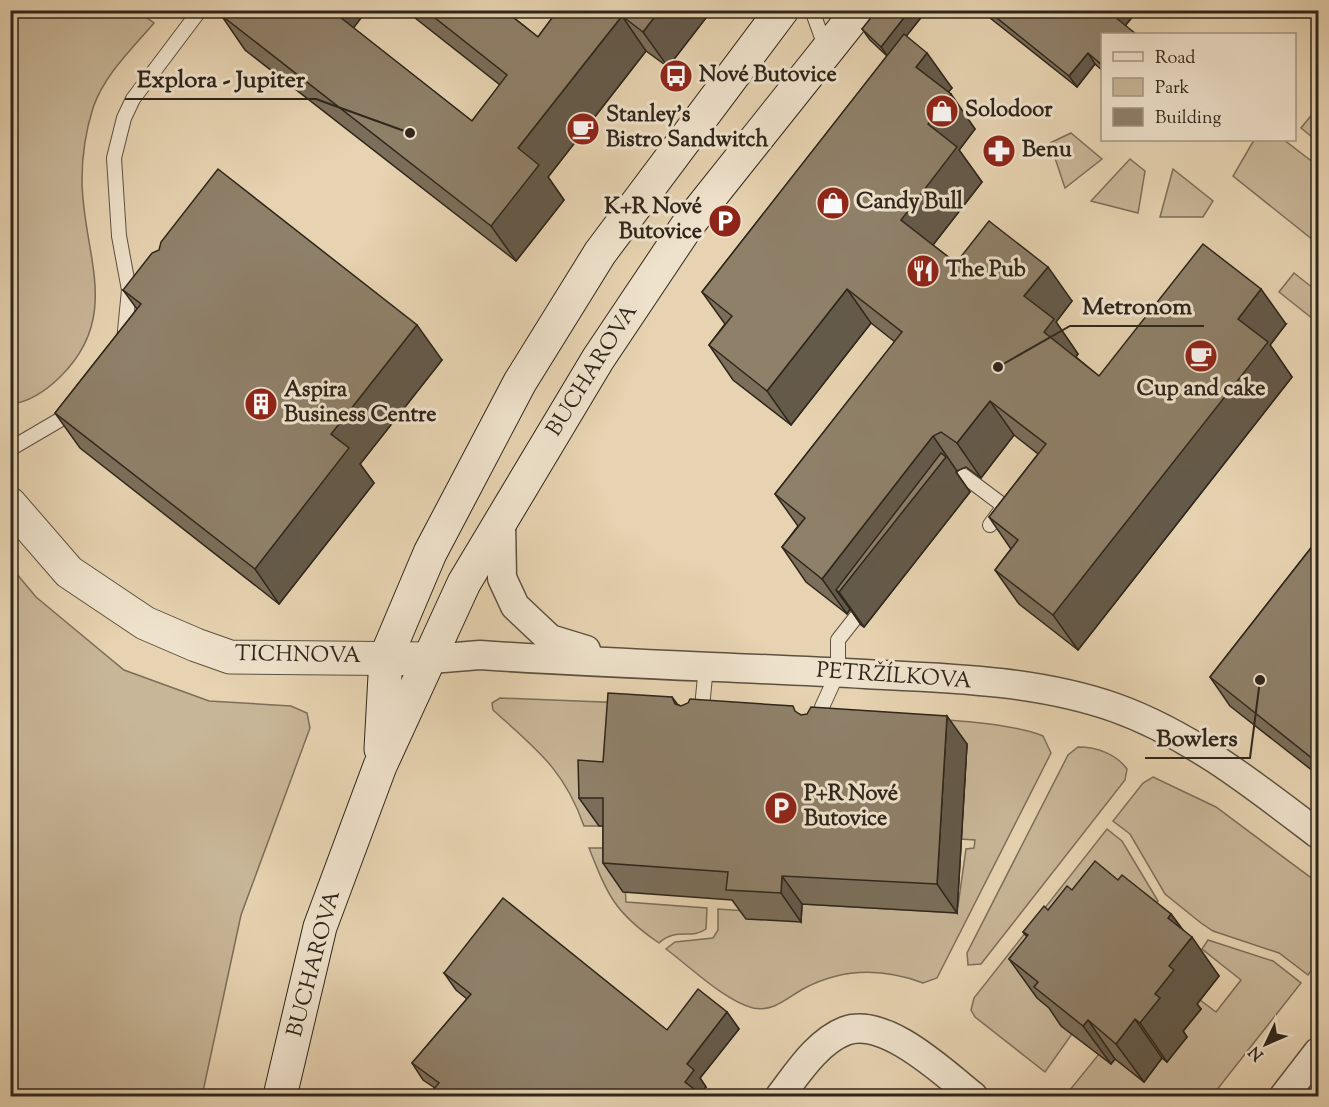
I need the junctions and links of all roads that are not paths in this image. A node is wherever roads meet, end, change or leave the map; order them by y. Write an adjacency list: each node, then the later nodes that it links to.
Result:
1 (200, 10): 6 (lane)
2 (782, 10): 14 (main road, BUCHAROVA)
3 (812, 10): 5 (lane)
4 (859, 10): 5 (main road, BUCHAROVA)
5 (827, 51): 11 (main road, BUCHAROVA)
6 (119, 350)
7 (84, 398): 8 (lane)
8 (10, 449)
9 (943, 503): 12 (lane)
10 (10, 504): 14 (main road, TICHNOVA)
11 (501, 522): 15 (main road, BUCHAROVA); 16 (street)
12 (990, 525)
13 (873, 594): 18 (lane)
14 (386, 657): 15 (main road, TICHNOVA); 21 (main road, BUCHAROVA)
15 (431, 659): 16 (street, PETRŽÍLKOVA); 21 (main road, BUCHAROVA)
16 (634, 664): 17 (street, PETRŽÍLKOVA)
17 (706, 666): 18 (street, PETRŽÍLKOVA); 19 (lane)
18 (838, 672): 20 (lane); 22 (street, PETRŽÍLKOVA)
19 (701, 726)
20 (822, 735)
21 (380, 766): 24 (main road, BUCHAROVA)
22 (1318, 834)
23 (1318, 1052): 27 (street)
24 (280, 1096)
25 (780, 1096): 26 (street)
26 (973, 1096)
27 (1284, 1096)

